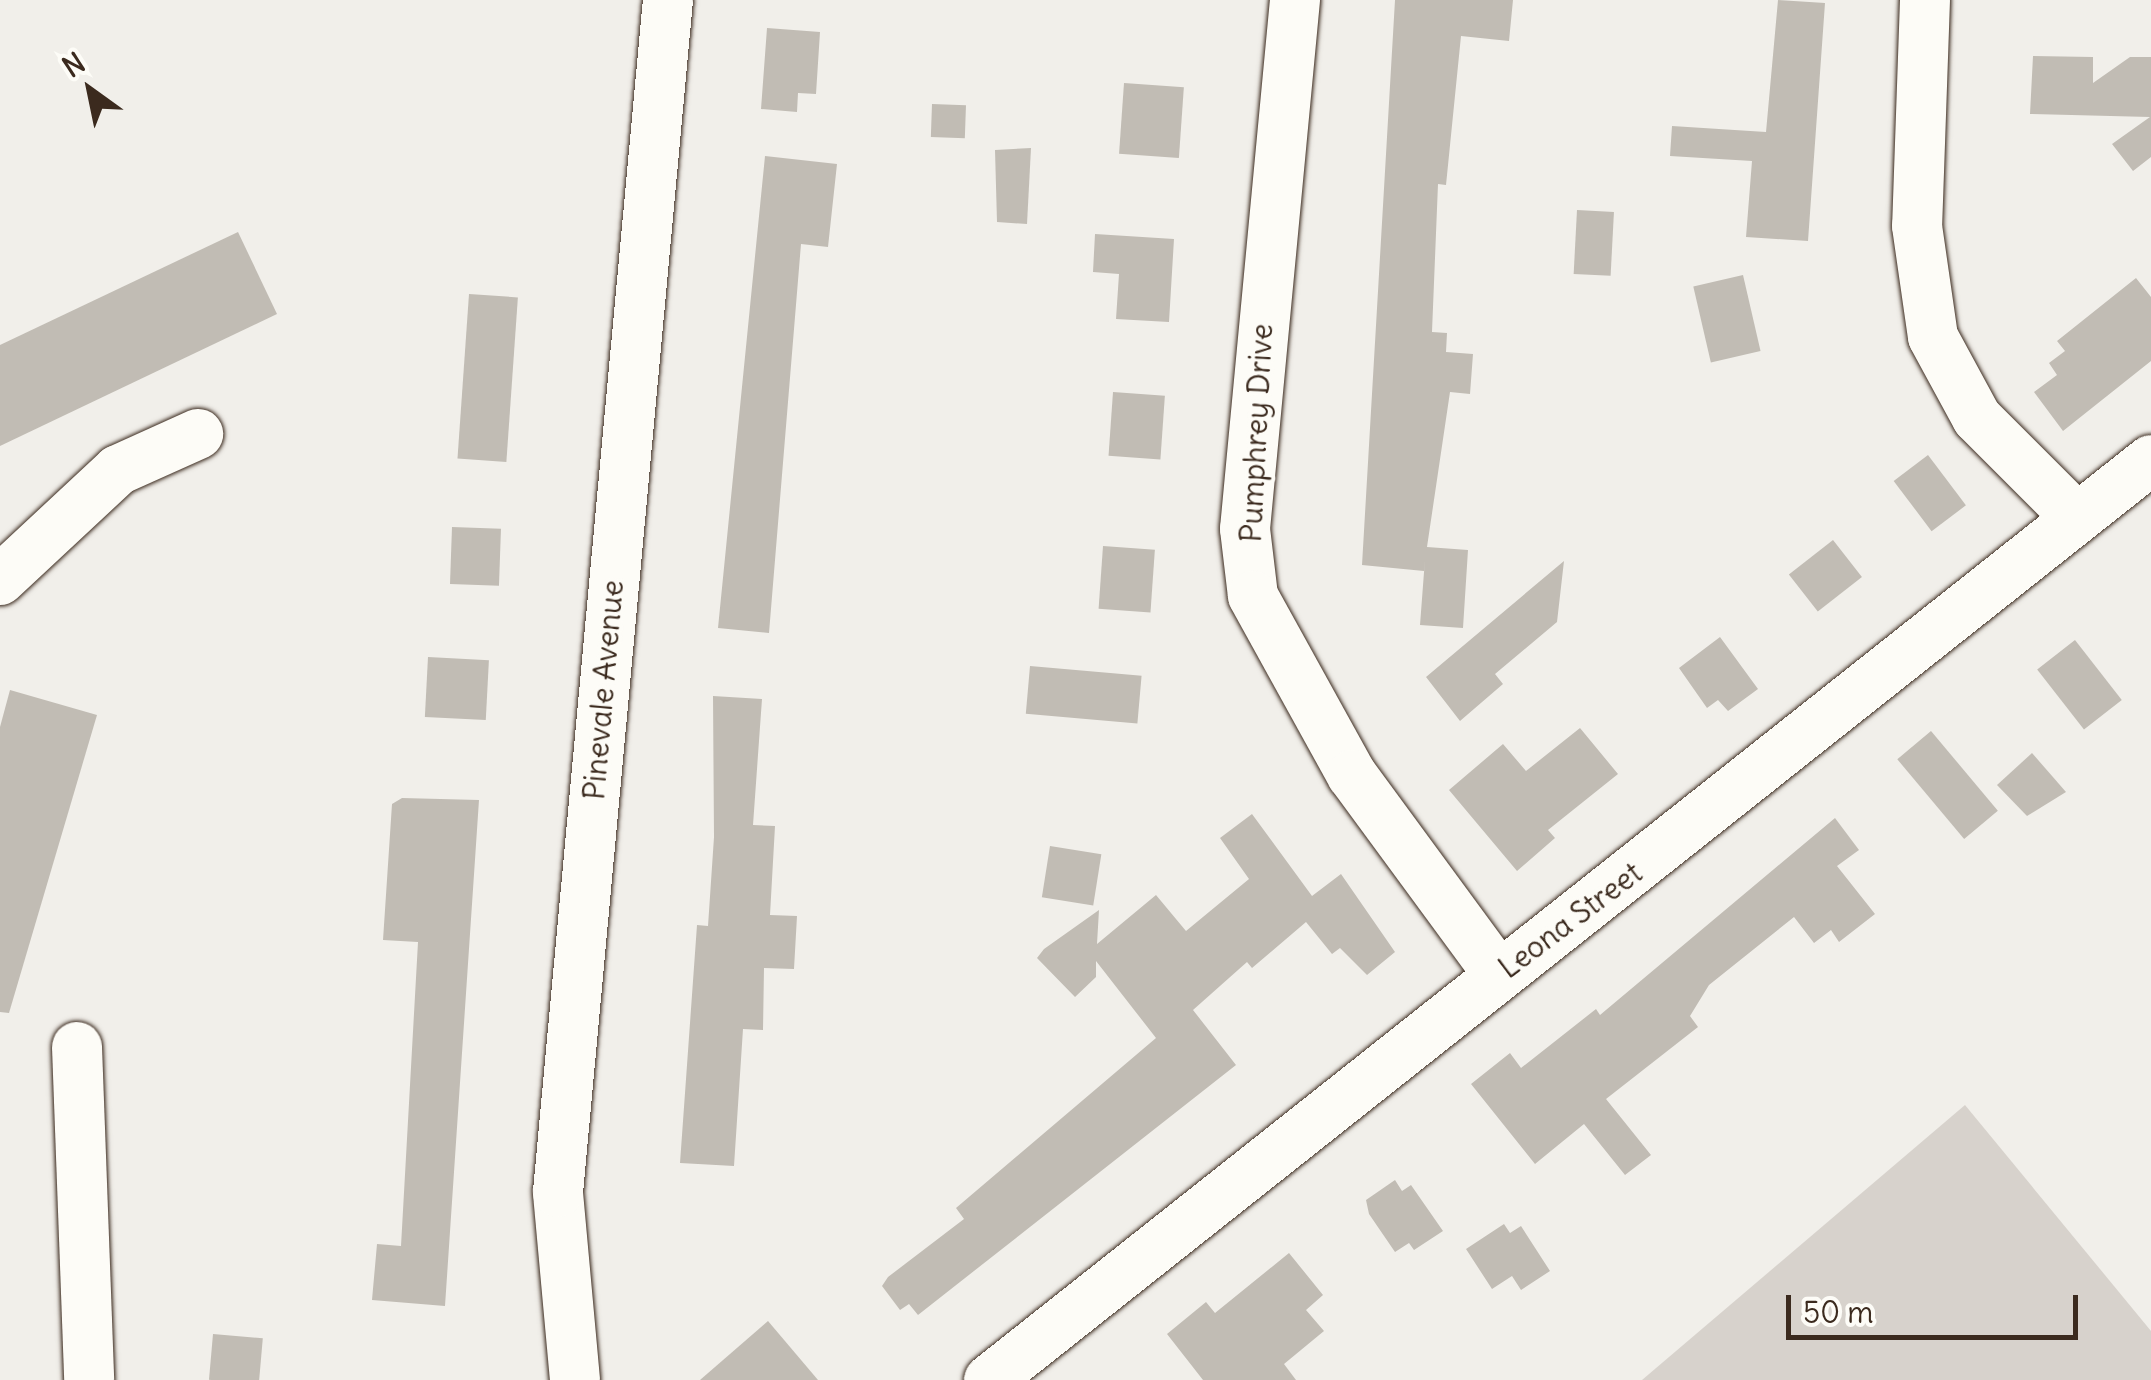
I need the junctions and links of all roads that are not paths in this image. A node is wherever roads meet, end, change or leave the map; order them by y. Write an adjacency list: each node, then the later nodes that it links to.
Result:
1 (668, 0): 11 (street, Pinevale Avenue)
2 (1295, 0): 8 (street, Pumphrey Drive)
3 (1925, 0): 6 (street)
4 (198, 434): 7 (street)
5 (2151, 460): 6 (street, Leona Street)
6 (2076, 516): 8 (street, Leona Street)
7 (0, 580)
8 (1498, 974): 12 (street, Leona Street)
9 (77, 1047): 10 (street)
10 (89, 1380)
11 (575, 1380)
12 (988, 1380)

